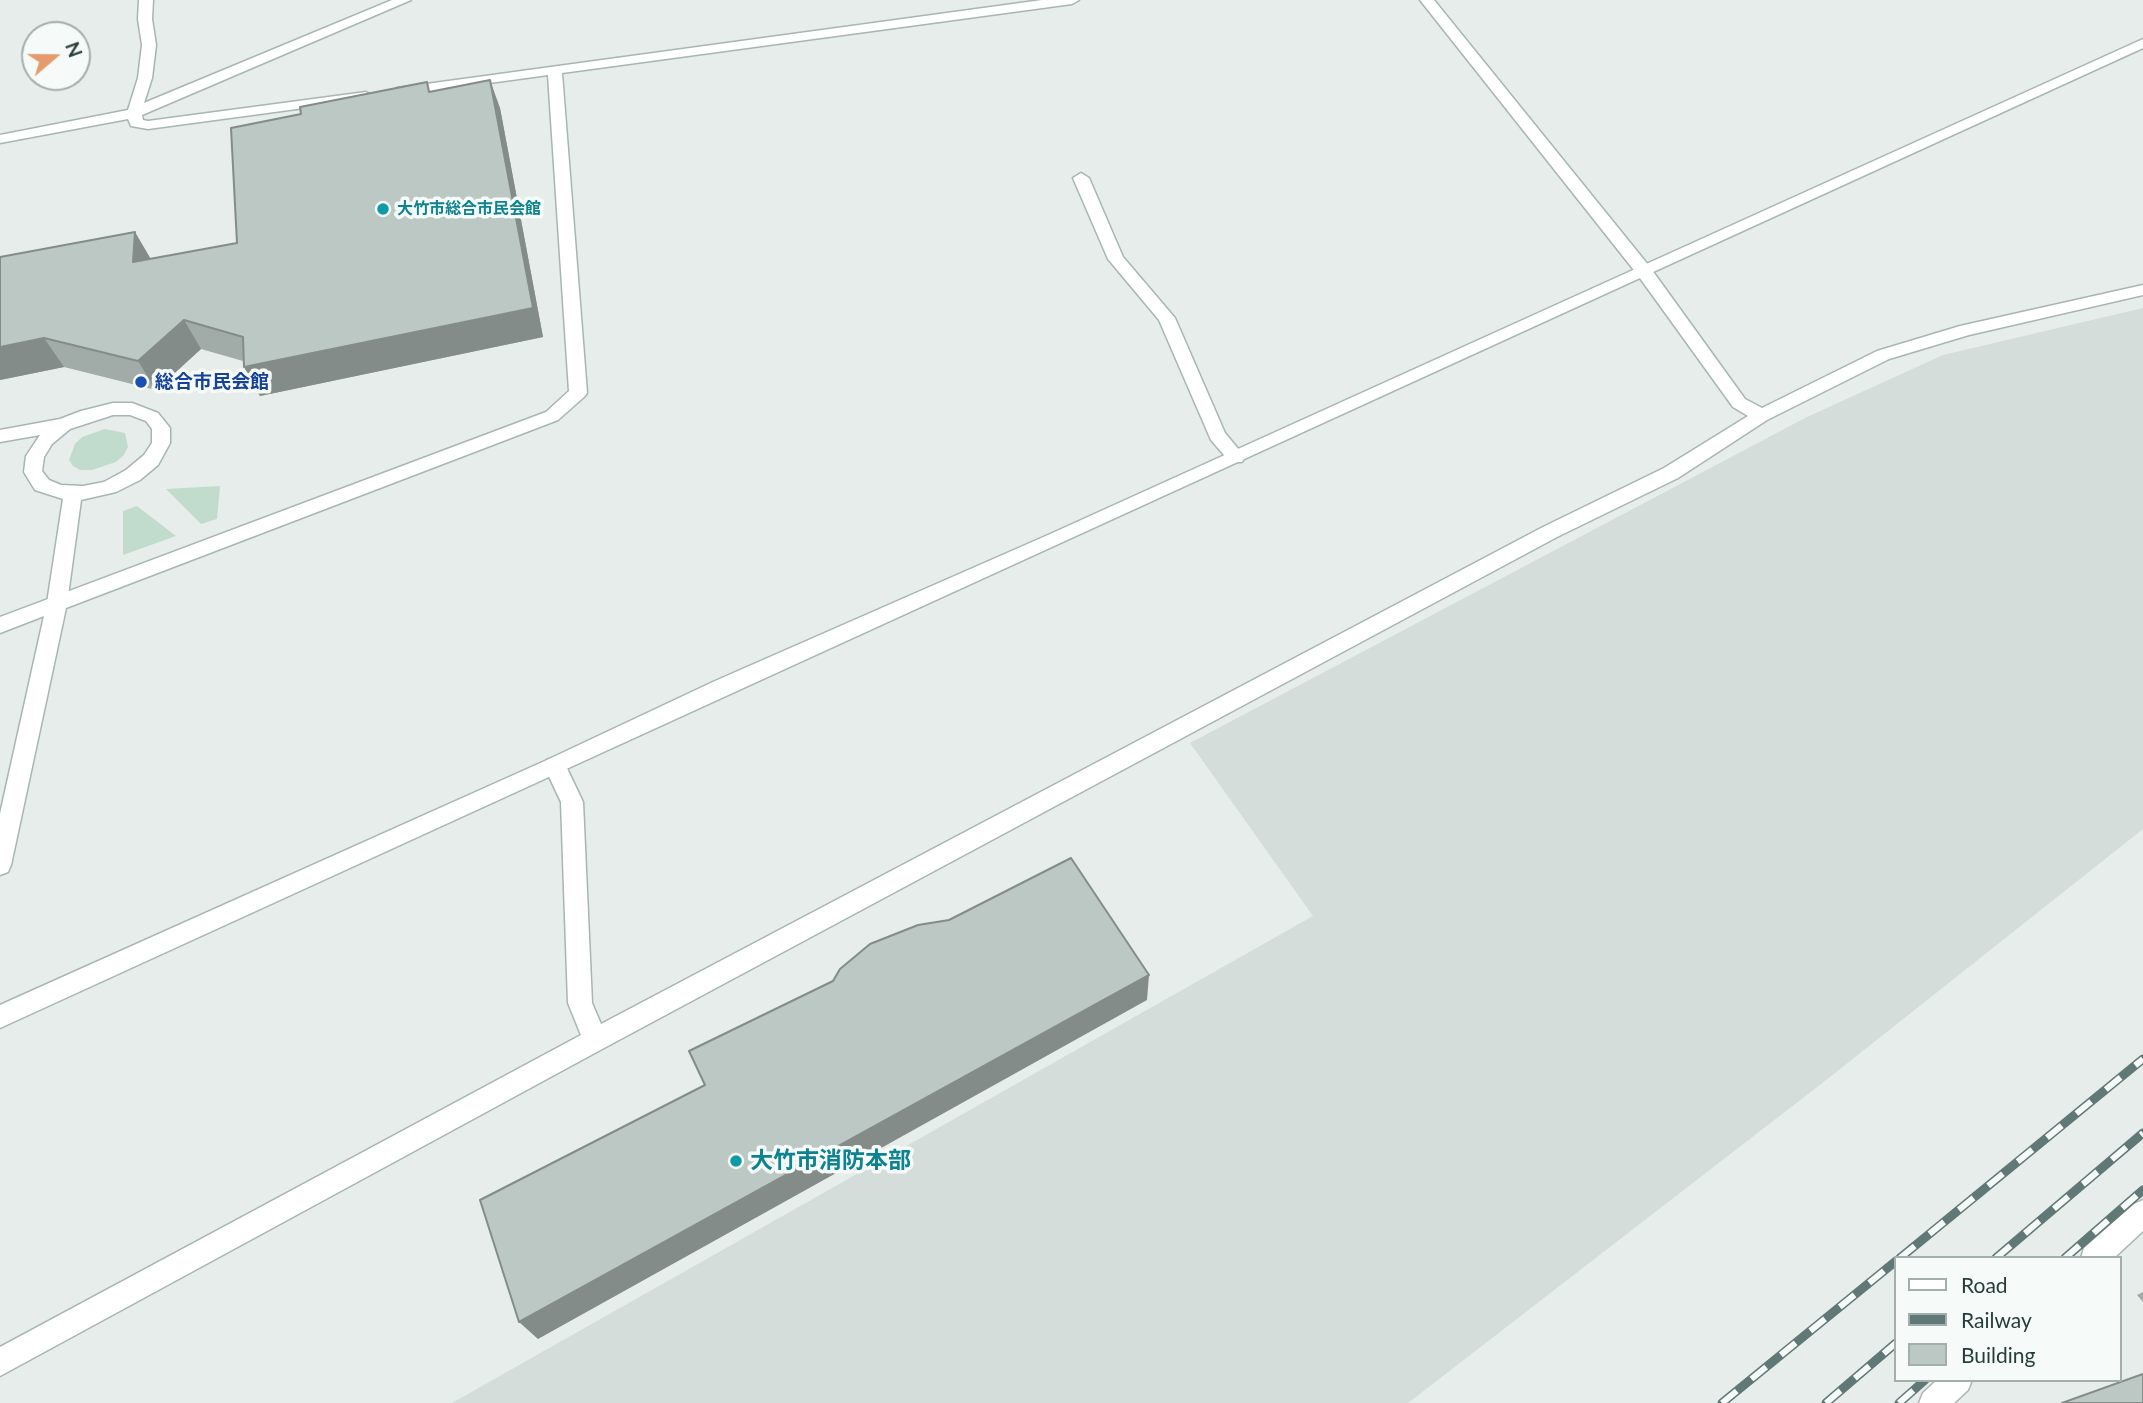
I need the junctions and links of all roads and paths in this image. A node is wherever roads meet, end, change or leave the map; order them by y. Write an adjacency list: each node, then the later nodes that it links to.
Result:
1 (146, 0): 7 (street)
2 (404, 0): 7 (street)
3 (1072, 0): 6 (street)
4 (1427, 0): 10 (street)
5 (2143, 43): 10 (street)
6 (555, 71): 7 (street); 17 (street)
7 (134, 113): 8 (street)
8 (0, 139)
9 (1082, 178): 15 (street)
10 (1643, 270): 12 (street); 15 (street)
11 (2143, 290): 12 (street)
12 (1760, 416): 22 (street)
13 (64, 425): 14 (street); 16 (street); 16 (street)
14 (0, 436)
15 (1236, 457): 19 (street)
16 (73, 492): 17 (street)
17 (57, 603): 18 (street); 20 (street)
18 (0, 625)
19 (555, 766): 21 (street); 22 (street)
20 (0, 865)
21 (0, 1017)
22 (595, 1040): 25 (street)
23 (2143, 1213): 24 (street)
24 (2096, 1256)
25 (0, 1362)
26 (1956, 1382): 27 (street)
27 (1933, 1403)

